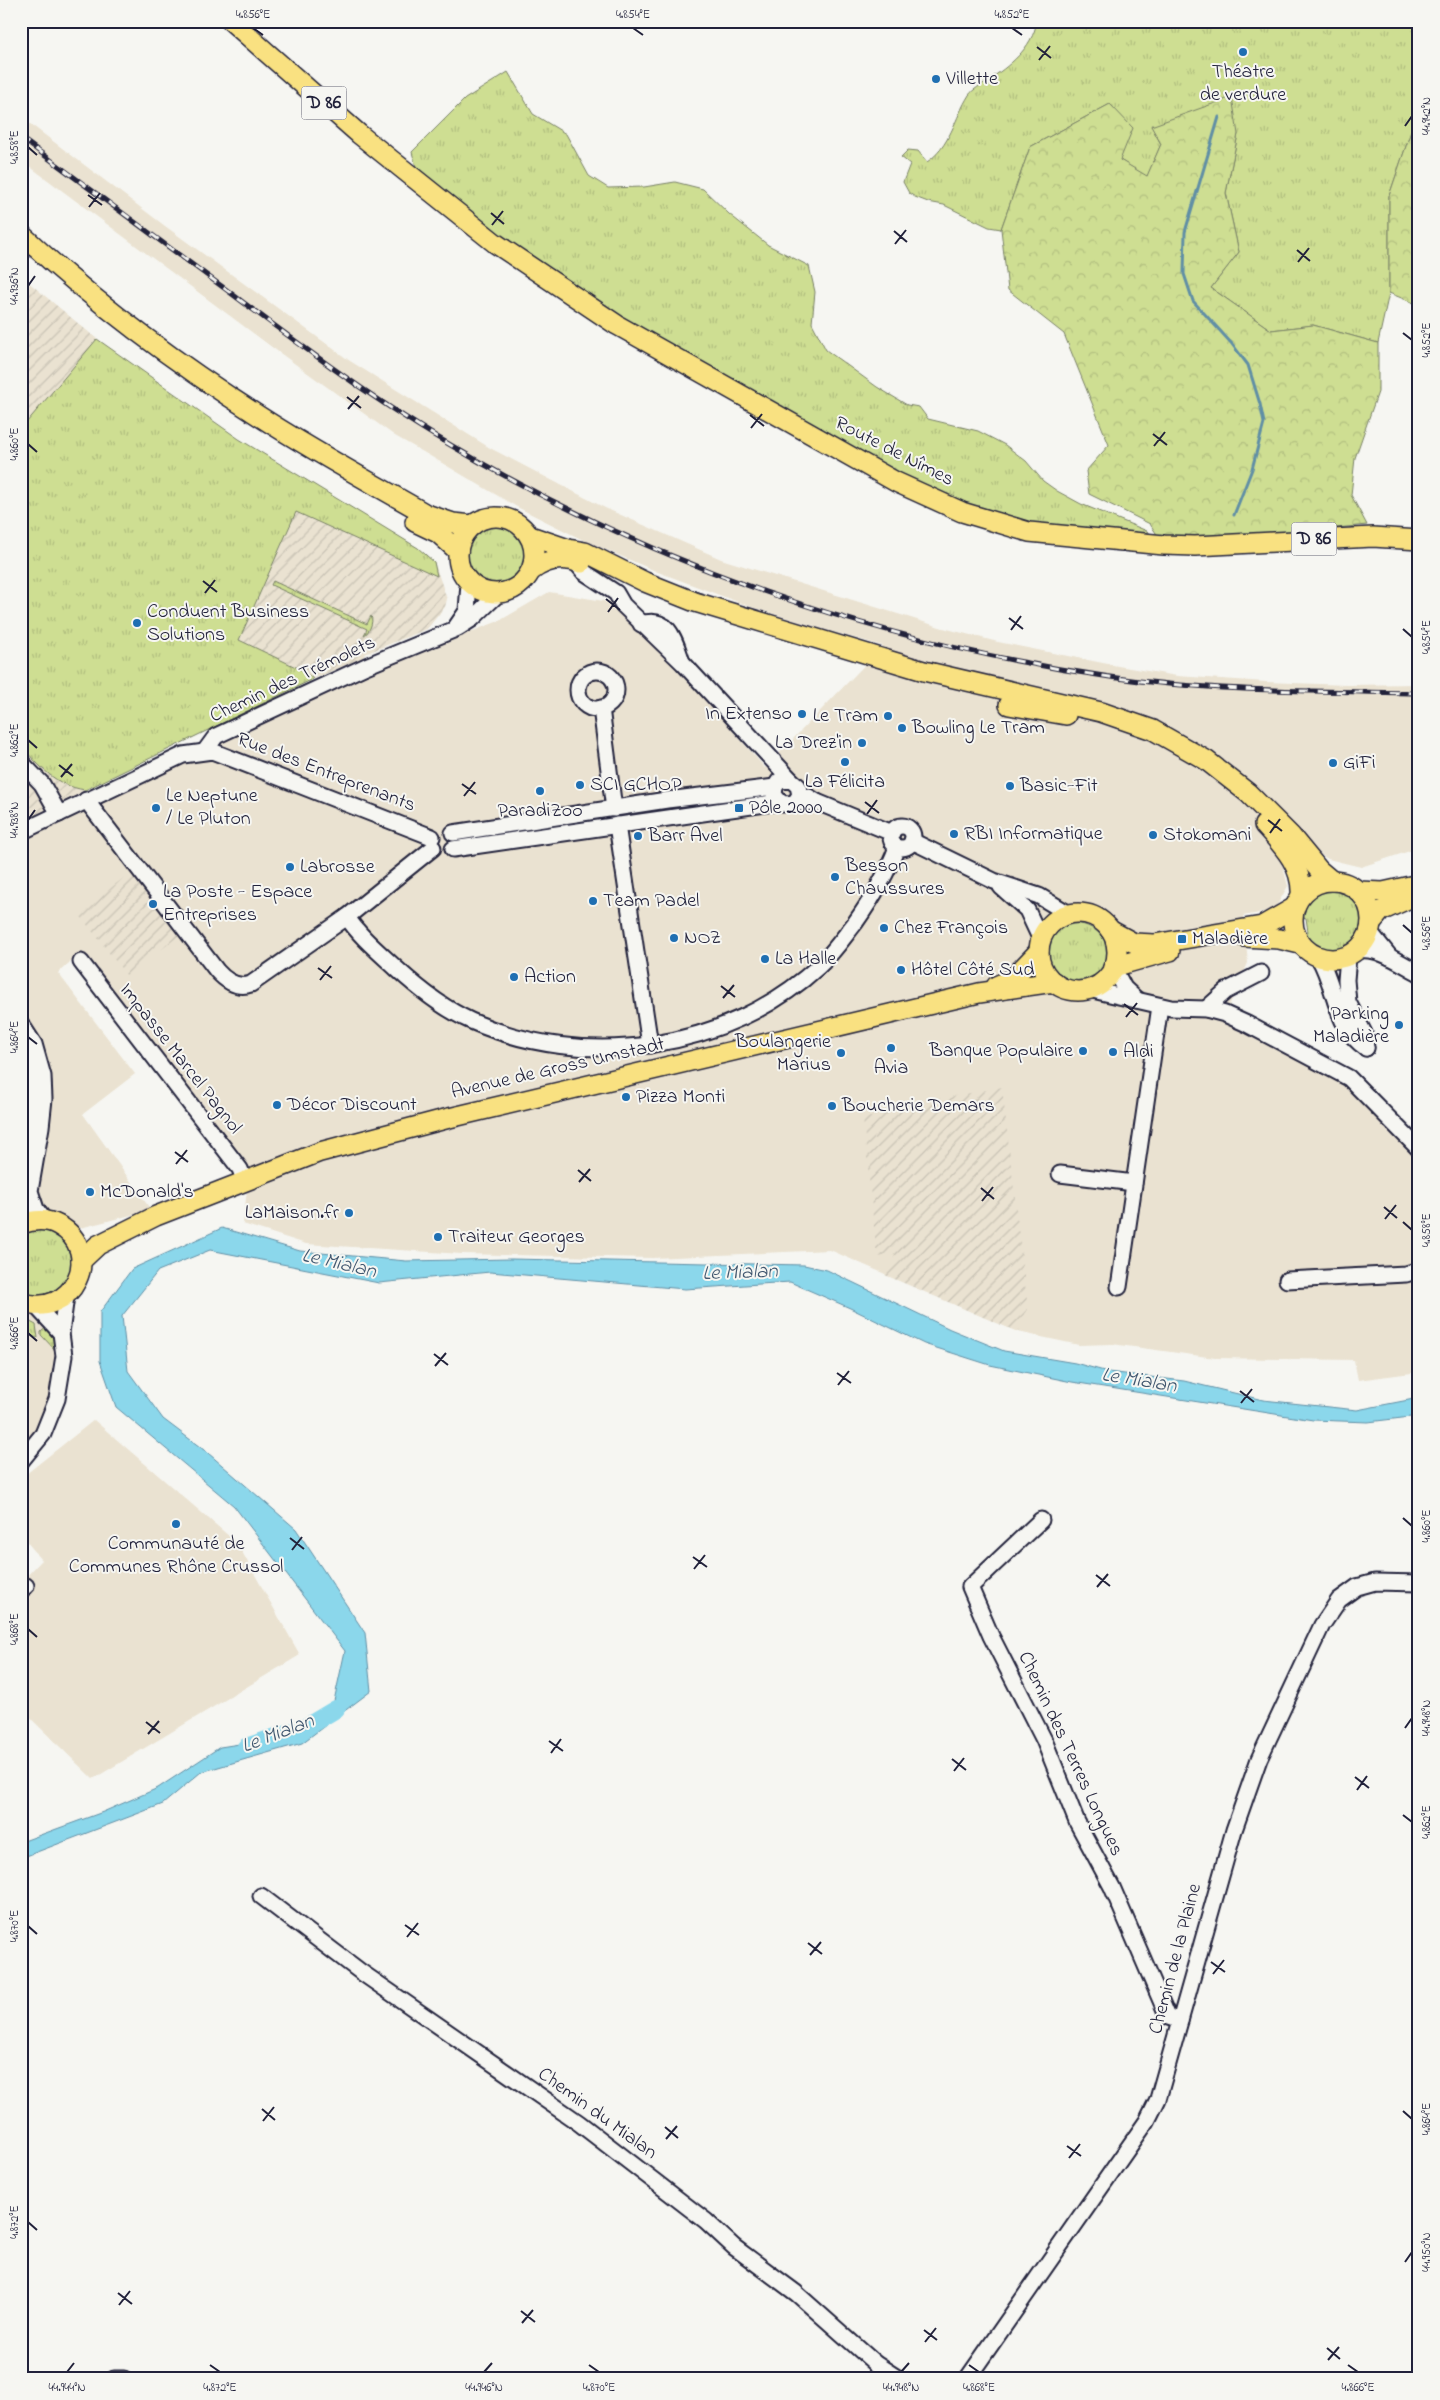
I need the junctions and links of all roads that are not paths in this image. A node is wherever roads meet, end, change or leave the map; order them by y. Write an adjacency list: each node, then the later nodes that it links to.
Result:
1 (231, 21): 6 (main road, Route de Nîmes / D 86)
2 (21, 234): 4 (main road)
3 (21, 252): 7 (main road)
4 (472, 525): 5 (main road); 7 (main road)
5 (530, 536): 9 (main road); 29 (main road)
6 (1419, 540)
7 (458, 551): 10 (main road)
8 (574, 560): 9 (main road); 15 (street); 33 (main road)
9 (531, 571): 11 (main road)
10 (469, 583): 11 (main road); 12 (street, Chemin des Trémolets)
11 (498, 594): 12 (street, Chemin des Trémolets)
12 (451, 631): 14 (street, Chemin des Trémolets)
13 (601, 708): 21 (street)
14 (205, 751): 19 (street, Chemin des Trémolets); 27 (street, Rue des Entreprenants)
15 (773, 759): 17 (street); 18 (street)
16 (21, 762): 22 (street)
17 (776, 785): 18 (street); 20 (street); 21 (street)
18 (795, 791): 20 (street); 25 (street)
19 (86, 800): 22 (street, Chemin des Trémolets); 35 (street)
20 (779, 802): 23 (street)
21 (614, 809): 23 (street); 26 (street)
22 (59, 814): 24 (street, Chemin des Trémolets)
23 (617, 825): 26 (street); 54 (street)
24 (21, 832)
25 (894, 840): 28 (street); 54 (street)
26 (453, 841): 27 (street); 27 (street)
27 (432, 842): 35 (street)
28 (994, 881): 34 (street); 39 (street)
29 (1332, 881): 31 (main road); 33 (main road)
30 (1419, 884): 31 (main road)
31 (1358, 891): 36 (main road)
32 (1419, 894): 36 (main road)
33 (1298, 902): 37 (main road); 38 (main road)
34 (1069, 914): 37 (main road); 39 (main road)
35 (347, 917): 54 (street)
36 (1370, 927): 40 (main road); 41 (street)
37 (1110, 930): 44 (main road)
38 (1300, 944): 42 (main road); 44 (main road)
39 (1040, 946): 47 (main road); 49 (main road, Avenue de Gross Umstadt)
40 (1352, 954): 41 (street); 42 (main road); 42 (street)
41 (1390, 957): 46 (street)
42 (1319, 958)
43 (81, 962): 58 (street, Impasse Marcel Pagnol)
44 (1113, 967): 48 (main road); 50 (street)
45 (1261, 973): 52 (street)
46 (1419, 973)
47 (1054, 982): 48 (main road); 49 (main road, Avenue de Gross Umstadt)
48 (1088, 989): 50 (street)
49 (979, 993): 58 (main road, Avenue de Gross Umstadt)
50 (1138, 1001): 51 (street)
51 (1160, 1006): 52 (street); 59 (street)
52 (1206, 1009): 55 (street)
53 (22, 1025): 56 (street); 61 (street)
54 (650, 1045)
55 (1419, 1149)
56 (21, 1170)
57 (1060, 1174): 59 (street)
58 (245, 1182): 60 (main road, Avenue de Gross Umstadt)
59 (1134, 1183): 67 (street)
60 (156, 1216): 63 (main road, Avenue de Gross Umstadt); 64 (main road, Avenue de Gross Umstadt)
61 (45, 1221): 62 (main road); 63 (main road)
62 (21, 1224)
63 (71, 1236): 64 (main road)
64 (81, 1261): 68 (main road)
65 (1419, 1270): 66 (street)
66 (1287, 1280)
67 (1119, 1287)
68 (66, 1296): 69 (main road); 70 (street)
69 (28, 1304): 70 (street)
70 (61, 1334): 71 (street)
71 (21, 1461)
72 (1041, 1520): 75 (street, Chemin des Terres Longues)
73 (1419, 1583): 75 (street, Chemin de la Plaine)
74 (261, 1896): 78 (street, Chemin du Mialan)
75 (1180, 2021): 79 (street, Chemin de la Plaine)
76 (114, 2379): 77 (street)
77 (124, 2379)
78 (899, 2379)
79 (967, 2379)

